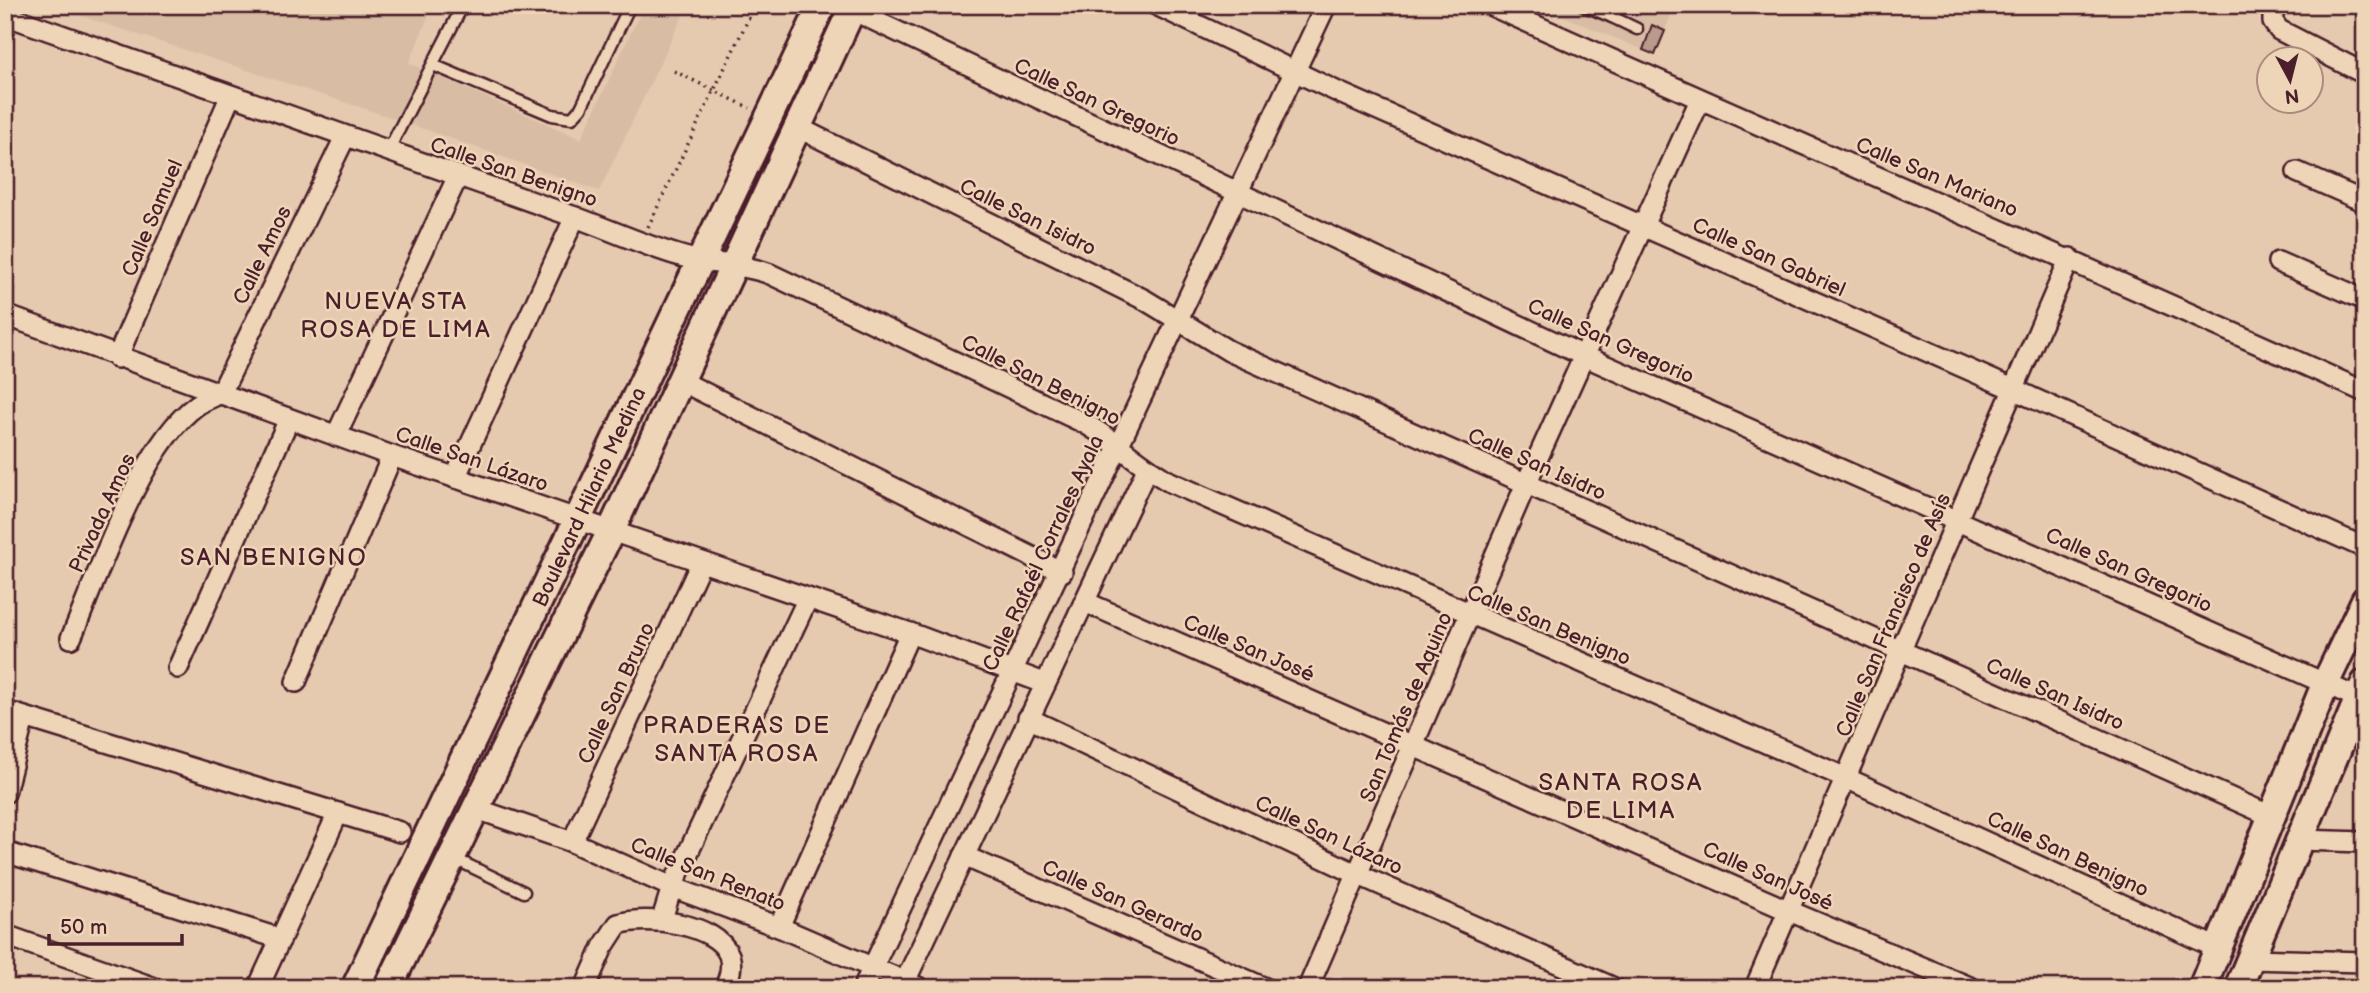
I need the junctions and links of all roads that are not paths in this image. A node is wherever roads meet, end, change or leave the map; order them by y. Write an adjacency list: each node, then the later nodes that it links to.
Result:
1 (463, 5): 14 (lane)
2 (630, 5): 14 (lane)
3 (822, 5): 29 (main road, Boulevard Hilario Medina)
4 (1156, 5): 15 (street, Calle San Gabriel)
5 (1326, 5): 15 (street, Calle Rafaél Corrales Ayala)
6 (1490, 5): 18 (street, Calle San Mariano)
7 (1583, 5): 12 (lane)
8 (1618, 5): 12 (lane)
9 (2273, 5): 16 (street)
10 (853, 8): 19 (main road, Boulevard Hilario Medina); 24 (street, Calle San Gregorio)
11 (5, 15): 17 (street, Calle San Benigno)
12 (1612, 17): 13 (lane)
13 (1637, 29)
14 (433, 65): 21 (lane)
15 (1296, 73): 24 (street, Calle Rafaél Corrales Ayala); 27 (street, Calle San Gabriel)
16 (2365, 74)
17 (230, 97): 20 (street, Calle San Benigno); 36 (street, Calle Samuel)
18 (1700, 100): 27 (street, San Tomás de Aquino); 28 (street, Calle San Mariano)
19 (797, 127): 31 (main road, Boulevard Hilario Medina); 34 (street, Calle San Isidro)
20 (345, 137): 21 (street, Calle San Benigno); 40 (street, Calle Amos)
21 (388, 152): 23 (street, Calle San Benigno)
22 (2297, 172): 25 (street)
23 (458, 176): 26 (street, Calle San Benigno); 42 (street)
24 (1237, 193): 34 (street, Calle Rafaél Corrales Ayala); 35 (street, Calle San Gregorio)
25 (2365, 202)
26 (575, 216): 29 (street, Calle San Benigno); 46 (street)
27 (1641, 226): 35 (street, San Tomás de Aquino); 38 (street, Calle San Gabriel)
28 (2070, 258): 38 (street, Calle San Francisco de Asís); 39 (street, Calle San Mariano)
29 (701, 261): 31 (street, Calle San Benigno); 48 (main road, Boulevard Hilario Medina)
30 (2278, 262): 32 (street)
31 (733, 263): 37 (main road, Boulevard Hilario Medina); 43 (street, Calle San Benigno)
32 (2365, 300)
33 (5, 315): 36 (street, Calle San Lázaro)
34 (1178, 319): 43 (street, Calle Rafaél Corrales Ayala); 47 (street, Calle San Isidro)
35 (1584, 356): 47 (street, San Tomás de Aquino); 49 (street, Calle San Gregorio)
36 (117, 358): 40 (street, Calle San Lázaro)
37 (679, 380): 50 (main road, Boulevard Hilario Medina); 53 (street)
38 (2015, 390): 49 (street, Calle San Francisco de Asís); 51 (street, Calle San Gabriel)
39 (2365, 392)
40 (221, 393): 41 (street, Calle San Lázaro); 59 (street, Privada Amos)
41 (289, 419): 42 (street, Calle San Lázaro); 61 (street)
42 (336, 436): 44 (street, Calle San Lázaro)
43 (1120, 445): 45 (street, Calle San Benigno); 53 (street, Calle Rafaél Corrales Ayala)
44 (392, 456): 46 (street, Calle San Lázaro); 63 (street)
45 (1147, 469): 56 (street); 57 (street, Calle San Benigno)
46 (455, 478): 48 (street, Calle San Lázaro)
47 (1526, 484): 57 (street, San Tomás de Aquino); 60 (street, Calle San Isidro)
48 (578, 520): 50 (street, Calle San Lázaro); 99 (main road, Boulevard Hilario Medina)
49 (1959, 520): 60 (street, Calle San Francisco de Asís); 64 (street, Calle San Gregorio)
50 (611, 531): 52 (street, Calle San Lázaro); 72 (main road, Boulevard Hilario Medina)
51 (2365, 548)
52 (701, 563): 54 (street, Calle San Lázaro); 77 (street, Calle San Bruno)
53 (1062, 572): 62 (street, Calle Rafaél Corrales Ayala)
54 (807, 600): 58 (street, Calle San Lázaro); 83 (street)
55 (2365, 600): 64 (main road)
56 (1085, 602): 65 (street); 69 (street, Calle San José)
57 (1471, 616): 69 (street, San Tomás de Aquino); 70 (street, Calle San Benigno)
58 (910, 633): 62 (street, Calle San Lázaro); 88 (street)
59 (71, 638)
60 (1903, 651): 70 (street, Calle San Francisco de Asís); 74 (street, Calle San Isidro)
61 (178, 668)
62 (1014, 671): 65 (street, Calle San Lázaro); 95 (street, Calle Rafaél Corrales Ayala)
63 (296, 682)
64 (2326, 682): 66 (street, Calle San Gregorio); 74 (main road)
65 (1044, 683): 68 (street)
66 (2361, 690): 76 (main road)
67 (15, 714): 71 (street); 73 (street)
68 (1028, 718): 80 (street); 82 (street, Calle San Lázaro)
69 (1413, 743): 82 (street, San Tomás de Aquino); 86 (street, Calle San José)
70 (1846, 778): 86 (street, Calle San Francisco de Asís); 92 (street, Calle San Benigno)
71 (5, 793)
72 (477, 808): 77 (street, Calle San Renato); 81 (main road, Boulevard Hilario Medina)
73 (338, 813): 75 (street); 91 (street)
74 (2271, 816): 92 (main road)
75 (400, 832)
76 (2299, 840): 78 (street); 93 (main road)
77 (572, 842): 83 (street, Calle San Renato)
78 (2365, 842)
79 (5, 852): 91 (street)
80 (964, 856): 96 (street); 104 (street, Calle San Gerardo)
81 (452, 858): 84 (lane); 100 (main road, Boulevard Hilario Medina)
82 (1359, 875): 105 (street, San Tomás de Aquino); 106 (street, Calle San Lázaro)
83 (672, 887): 85 (street, Calle San Renato); 87 (street)
84 (524, 892)
85 (712, 902): 88 (street, Calle San Renato); 89 (street)
86 (1787, 910): 107 (street, Calle San Francisco de Asís); 108 (street, Calle San José)
87 (662, 919): 89 (street); 101 (street)
88 (779, 927): 95 (street, Calle San Renato)
89 (700, 932): 102 (street)
90 (5, 935): 98 (street)
91 (281, 939): 97 (street)
92 (2217, 948): 109 (main road)
93 (2250, 960): 94 (street); 110 (main road)
94 (2365, 962)
95 (872, 968): 96 (street, Calle San Renato); 103 (street, Calle Rafaél Corrales Ayala)
96 (909, 986)
97 (260, 987)
98 (155, 988)
99 (355, 988)
100 (388, 988)
101 (585, 988)
102 (725, 988)
103 (863, 988)
104 (1265, 988)
105 (1308, 988)
106 (1614, 988)
107 (1755, 988)
108 (1972, 988)
109 (2202, 988)
110 (2238, 988)

